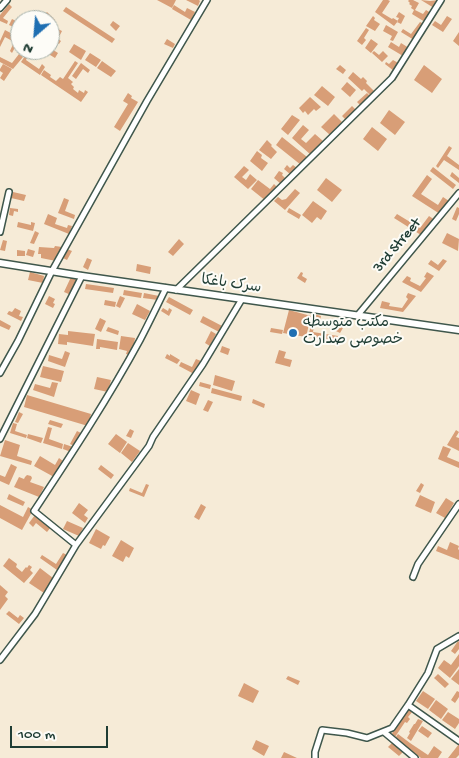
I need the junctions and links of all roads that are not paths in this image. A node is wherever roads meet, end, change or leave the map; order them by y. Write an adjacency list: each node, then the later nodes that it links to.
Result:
1 (7, 0): 4 (street)
2 (207, 0): 9 (street)
3 (441, 0): 12 (street)
4 (0, 8)
5 (9, 192): 7 (street)
6 (459, 193): 14 (street, 3rd Street)
7 (0, 232)
8 (0, 262): 9 (street, سرک باغکا)
9 (52, 271): 10 (street, سرک باغکا); 16 (street)
10 (82, 276): 11 (street, سرک باغکا); 17 (street)
11 (166, 288): 12 (street, سرک باغکا); 19 (street)
12 (176, 290): 13 (street, سرک باغکا)
13 (242, 299): 14 (street, سرک باغکا); 19 (street)
14 (357, 316): 15 (street, سرک باغکا)
15 (459, 330)
16 (0, 373)
17 (0, 439)
18 (459, 504): 20 (street)
19 (76, 545): 22 (street)
20 (413, 577)
21 (458, 638): 23 (street)
22 (0, 660)
23 (408, 705): 24 (street); 25 (street)
24 (384, 732): 26 (street); 27 (street)
25 (459, 741)
26 (315, 758)
27 (415, 758)

